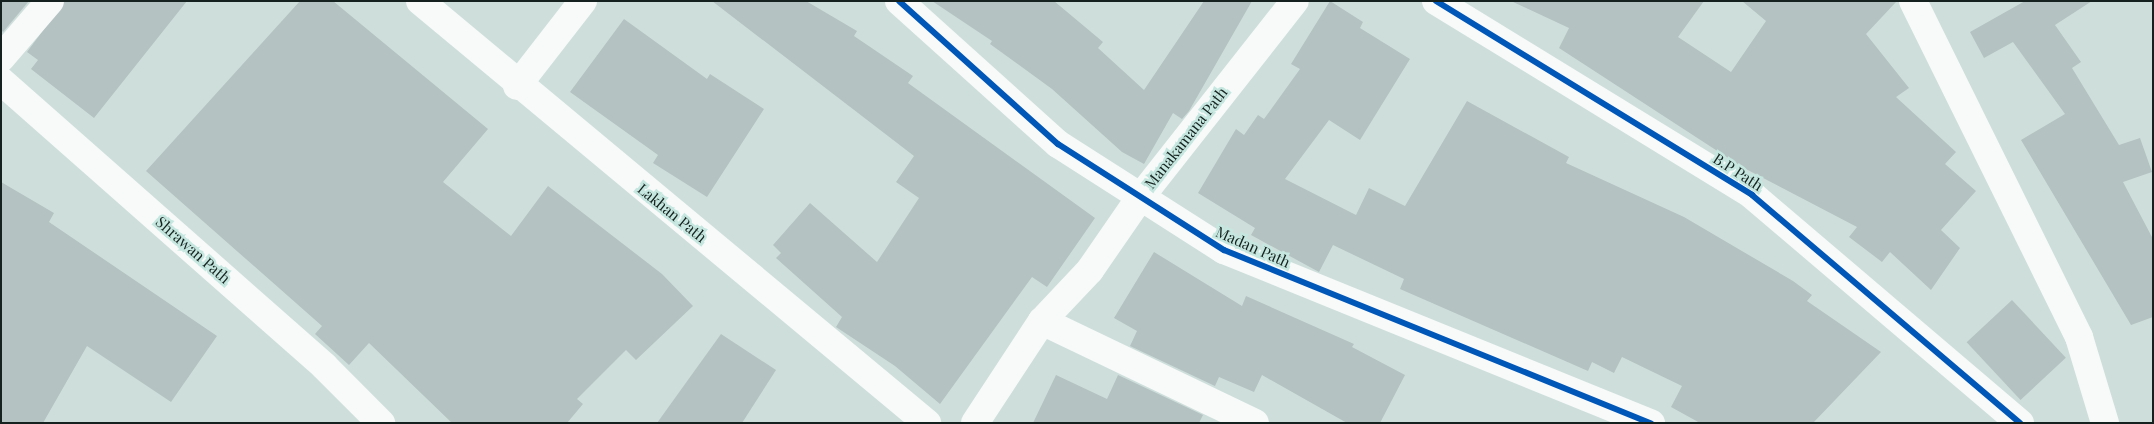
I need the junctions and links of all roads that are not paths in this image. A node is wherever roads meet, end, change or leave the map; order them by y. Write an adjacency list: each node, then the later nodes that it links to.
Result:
1 (50, 1): 8 (street)
2 (420, 1): 10 (street, Lakhan Path)
3 (583, 1): 10 (street)
4 (899, 1): 11 (street, Madan Path)
5 (1295, 1): 11 (street, Manakamana Path)
6 (1436, 1): 18 (street, B.P Path)
7 (1913, 1): 19 (street)
8 (1, 58)
9 (1, 80): 13 (street, Shrawan Path)
10 (516, 86): 14 (street, Lakhan Path)
11 (1138, 199): 12 (street, Manakamana Path); 17 (street, Madan Path)
12 (1042, 321): 15 (street, Manakamana Path); 16 (street)
13 (381, 423)
14 (927, 423)
15 (975, 423)
16 (1255, 423)
17 (1651, 423)
18 (2020, 423)
19 (2105, 423)

